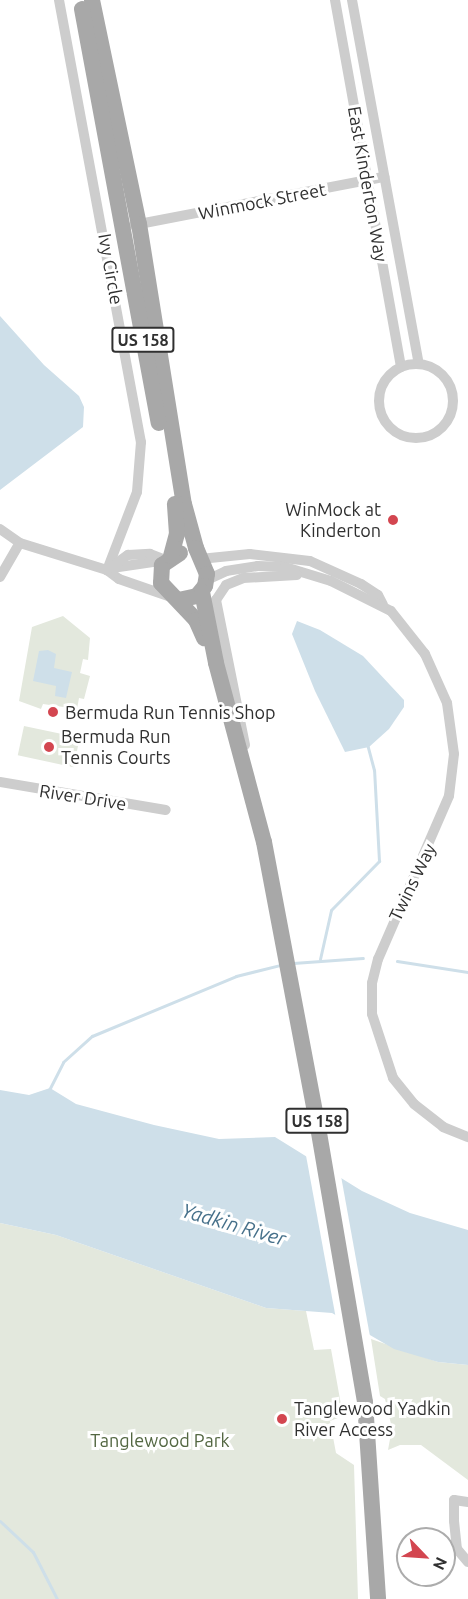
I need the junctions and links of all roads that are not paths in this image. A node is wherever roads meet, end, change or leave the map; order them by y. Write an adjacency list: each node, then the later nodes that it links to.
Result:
1 (59, 0): 16 (street, Ivy Circle)
2 (80, 0): 6 (main road, US 158)
3 (92, 0): 9 (main road, US 158)
4 (335, 0): 8 (street, East Kinderton Way)
5 (352, 0): 7 (street, East Kinderton Way)
6 (103, 122): 9 (street); 14 (main road, US 158)
7 (384, 177): 8 (street, Winmock Street); 10 (street, East Kinderton Way)
8 (368, 181): 9 (street, Winmock Street); 11 (street, East Kinderton Way)
9 (139, 224): 15 (main road, US 158)
10 (418, 364): 11 (street); 11 (street)
11 (401, 367)
12 (0, 529): 13 (street)
13 (20, 543): 16 (street); 18 (street)
14 (168, 558): 15 (main road); 16 (street); 20 (main road)
15 (200, 559): 19 (main road); 21 (street, Twins Way)
16 (106, 570): 20 (street)
17 (309, 575): 19 (street, Twins Way); 21 (street, Twins Way); 24 (street, Twins Way)
18 (0, 577)
19 (204, 586): 20 (main road); 22 (main road, US 158)
20 (175, 598): 22 (main road, US 158)
21 (383, 605): 26 (street, Twins Way)
22 (216, 663): 24 (main road, US 158)
23 (0, 782): 25 (street, River Drive)
24 (253, 795): 29 (main road, US 158)
25 (166, 810)
26 (468, 1137)
27 (468, 1502): 28 (street)
28 (468, 1562)
29 (378, 1599)

